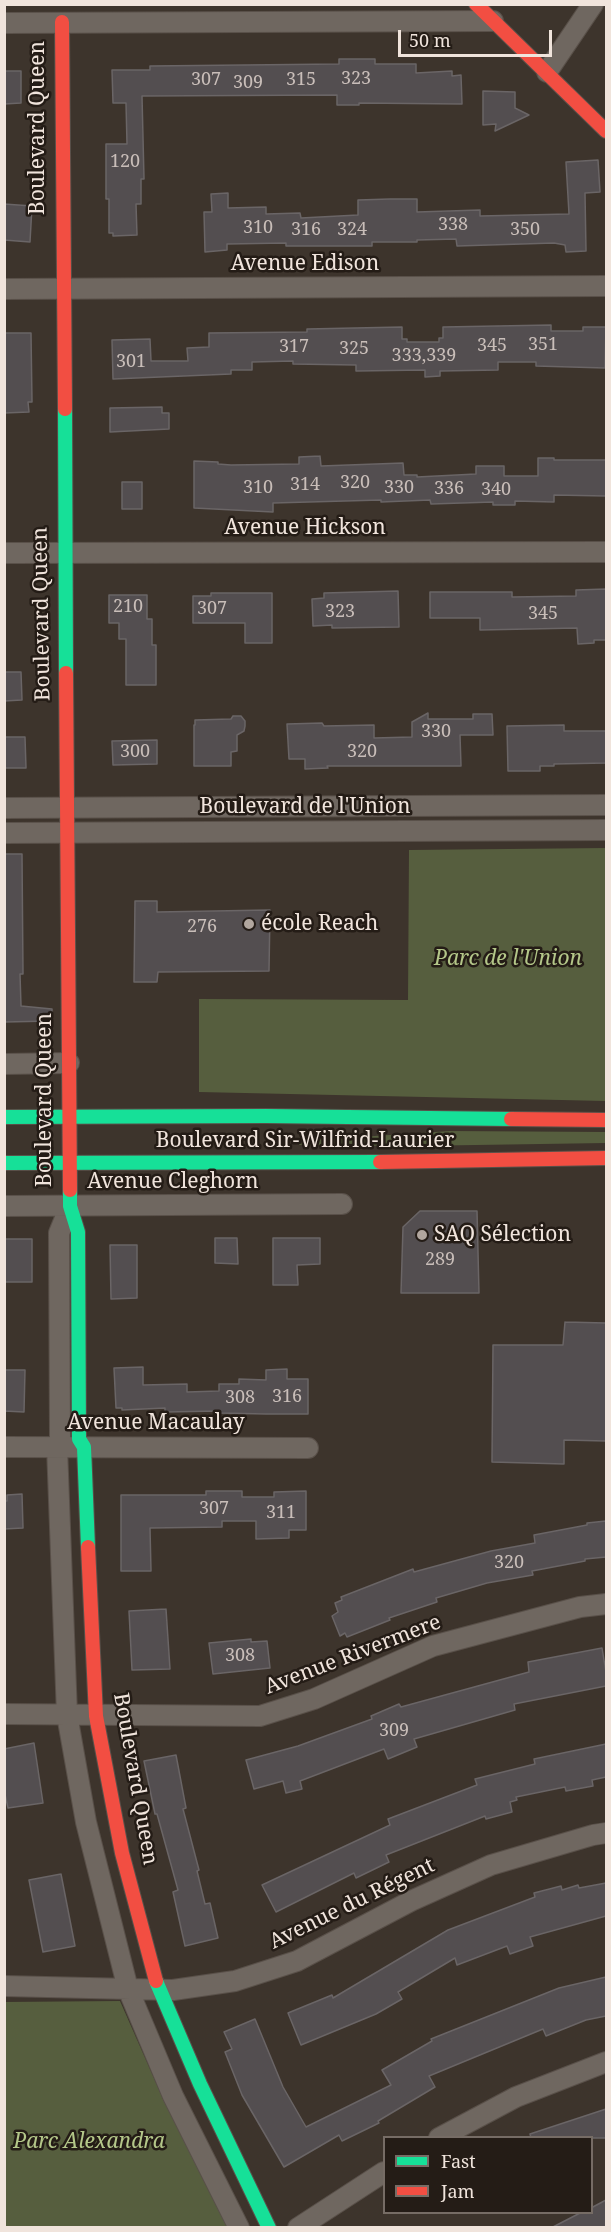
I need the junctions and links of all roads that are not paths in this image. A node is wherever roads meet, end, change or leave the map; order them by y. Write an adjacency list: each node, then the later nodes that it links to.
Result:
1 (476, 4): 3 (street)
2 (593, 4): 6 (street)
3 (493, 21): 4 (street); 6 (street)
4 (62, 22): 5 (street); 10 (street, Boulevard Queen)
5 (4, 23)
6 (547, 72): 7 (street)
7 (606, 131)
8 (606, 286): 10 (street, Avenue Edison)
9 (4, 289): 10 (street, Avenue Edison)
10 (63, 289): 11 (street, Boulevard Queen)
11 (65, 552): 12 (street, Avenue Hickson); 13 (street, Avenue Hickson); 16 (street, Boulevard Queen)
12 (606, 552)
13 (4, 553)
14 (606, 806): 16 (street, Boulevard de l'Union)
15 (4, 808): 16 (street, Boulevard de l'Union)
16 (68, 808): 19 (street, Boulevard Queen)
17 (606, 830): 19 (street, Boulevard de l'Union)
18 (4, 833): 19 (street, Boulevard de l'Union)
19 (68, 833): 20 (street, Boulevard Queen)
20 (69, 1063): 21 (street); 23 (street, Boulevard Queen)
21 (4, 1064)
22 (4, 1117): 23 (street, Boulevard Sir-Wilfrid-Laurier)
23 (69, 1117): 24 (street, Boulevard Sir-Wilfrid-Laurier); 27 (street, Boulevard Queen)
24 (606, 1119)
25 (606, 1158): 27 (street, Boulevard Sir-Wilfrid-Laurier)
26 (4, 1163): 27 (street, Boulevard Sir-Wilfrid-Laurier)
27 (70, 1163): 30 (street, Boulevard Queen)
28 (342, 1204): 30 (street, Avenue Cleghorn)
29 (4, 1206): 30 (street, Avenue Cleghorn)
30 (70, 1206): 32 (street, Boulevard Queen); 33 (street, Boulevard Queen)
31 (4, 1447): 32 (street, Avenue Macaulay)
32 (57, 1447): 33 (street, Avenue Macaulay); 37 (street, Boulevard Queen)
33 (84, 1447): 34 (street, Avenue Macaulay); 38 (street, Boulevard Queen)
34 (308, 1448)
35 (606, 1604): 38 (street, Avenue Rivermere)
36 (4, 1714): 37 (street, Avenue Rivermere)
37 (67, 1715): 38 (street, Avenue Rivermere); 41 (street, Boulevard Queen)
38 (96, 1716): 42 (street, Boulevard Queen)
39 (606, 1833): 42 (street, Avenue du Régent)
40 (4, 1986): 41 (street, Avenue du Régent)
41 (128, 1989): 42 (street, Avenue du Régent); 46 (street, Boulevard Queen)
42 (159, 1990): 47 (street, Boulevard Queen)
43 (606, 2062): 44 (street)
44 (443, 2136)
45 (383, 2173): 48 (street)
46 (239, 2228)
47 (269, 2228)
48 (298, 2228)

